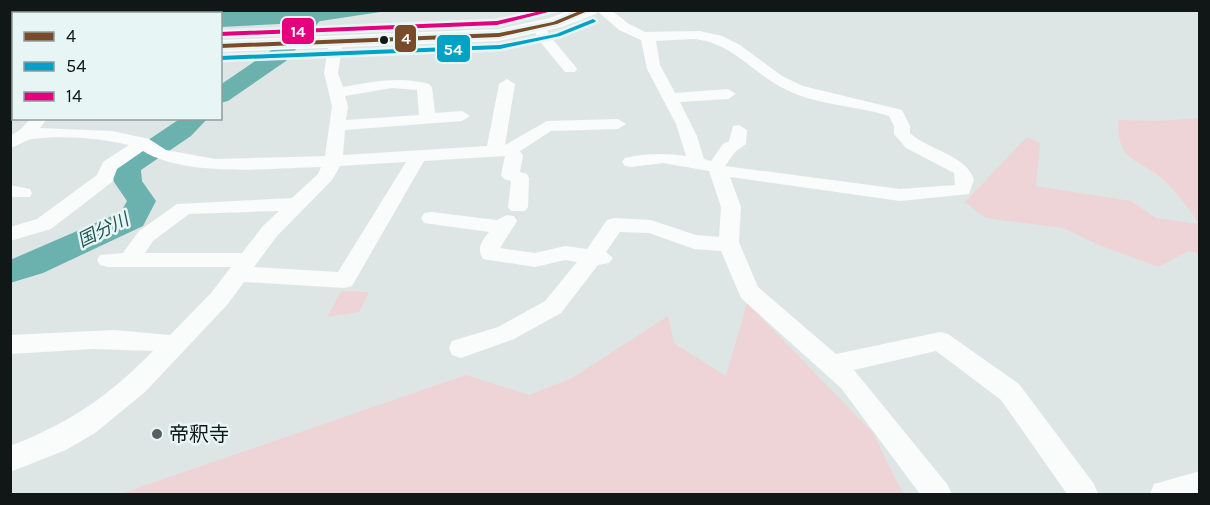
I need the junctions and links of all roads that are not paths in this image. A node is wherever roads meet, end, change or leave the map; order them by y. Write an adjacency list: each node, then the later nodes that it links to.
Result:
1 (589, 10): 3 (highway)
2 (602, 10): 4 (street)
3 (540, 27): 5 (highway); 7 (street)
4 (647, 37): 11 (street); 25 (street)
5 (336, 42): 6 (highway); 9 (street)
6 (222, 46)
7 (570, 69)
8 (507, 84): 21 (street)
9 (336, 93): 13 (street); 16 (street)
10 (728, 94): 11 (street)
11 (671, 98): 25 (street)
12 (462, 116): 13 (street)
13 (428, 118): 16 (street)
14 (38, 120): 18 (street)
15 (618, 124): 21 (street)
16 (338, 126): 23 (street)
17 (739, 130): 25 (street)
18 (26, 134): 19 (street); 20 (street)
19 (10, 143)
20 (151, 148): 23 (street); 29 (street)
21 (502, 150): 22 (street); 28 (street)
22 (418, 156): 23 (street); 32 (street)
23 (333, 161): 26 (street)
24 (631, 162): 25 (street)
25 (709, 166): 30 (street)
26 (298, 204): 32 (street); 32 (street)
27 (431, 218): 28 (street)
28 (509, 218): 31 (street)
29 (10, 234)
30 (730, 245): 31 (street); 36 (street)
31 (597, 257): 35 (street)
32 (243, 267): 34 (street)
33 (10, 345): 34 (street)
34 (176, 345): 37 (street)
35 (461, 348)
36 (831, 365): 39 (street); 40 (street)
37 (10, 459)
38 (1200, 484): 41 (street)
39 (937, 495)
40 (1084, 495)
41 (1164, 495)

